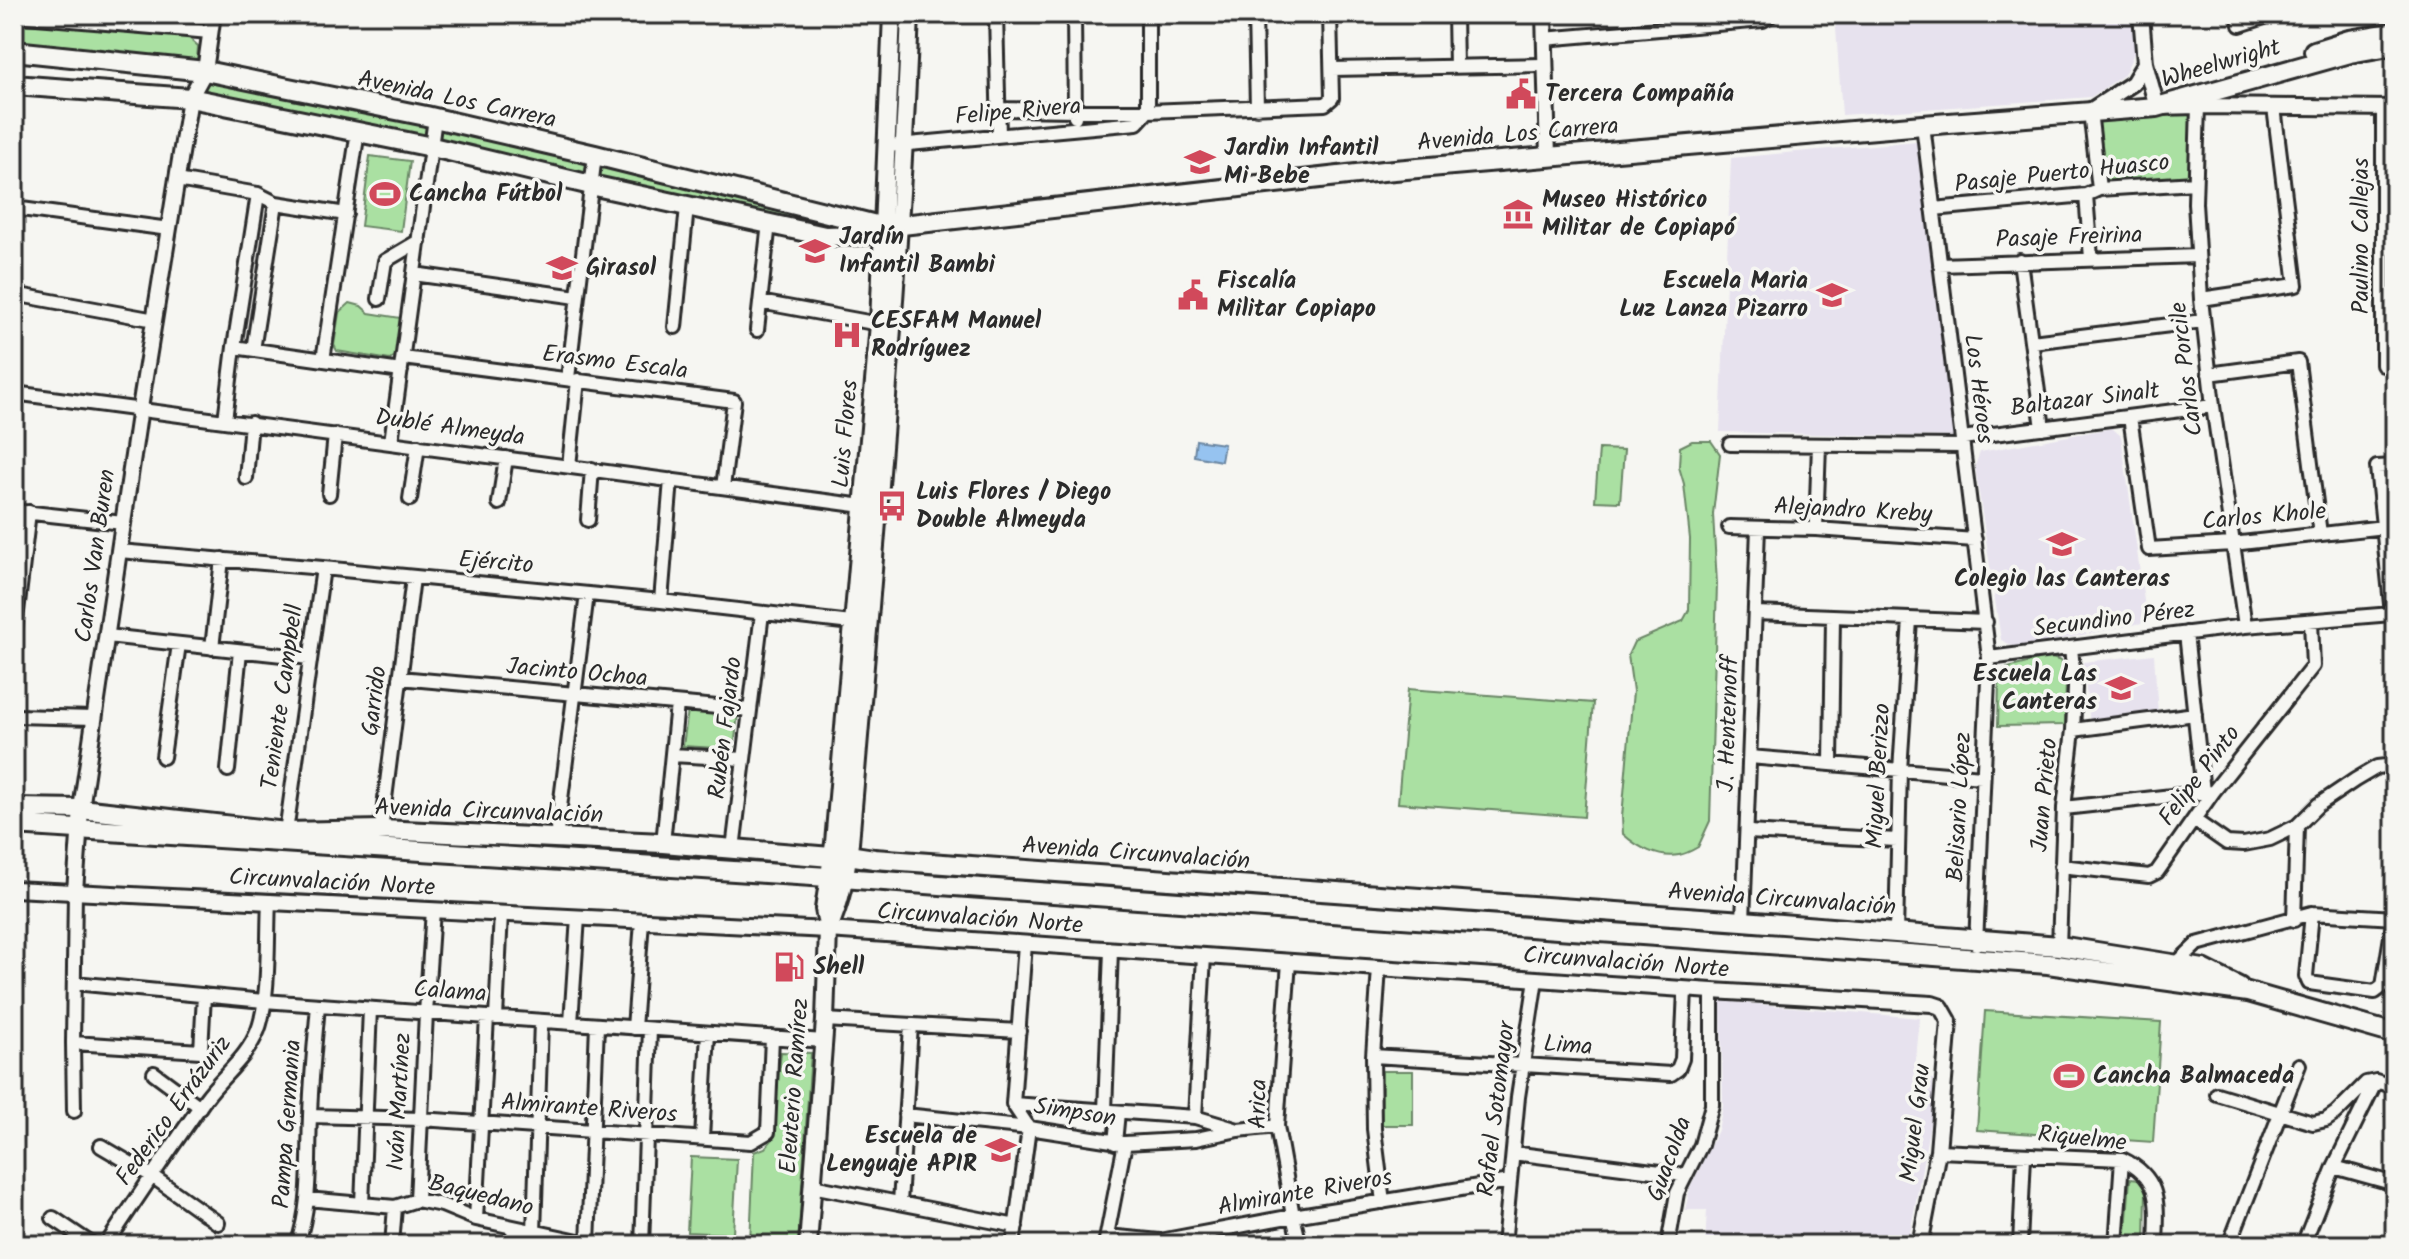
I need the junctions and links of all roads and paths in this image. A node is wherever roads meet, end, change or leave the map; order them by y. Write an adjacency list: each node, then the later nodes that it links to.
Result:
1 (213, 14): 17 (street, Carlos Van Buren)
2 (892, 14): 44 (main road, Luis Flores)
3 (910, 14): 43 (main road, Luis Flores)
4 (996, 14): 34 (street)
5 (1074, 14): 35 (street)
6 (1148, 14): 36 (street)
7 (1255, 14): 32 (street)
8 (1330, 14): 25 (street)
9 (1455, 14): 24 (street)
10 (1544, 14): 19 (street)
11 (1772, 14): 19 (street)
12 (2141, 14): 22 (street)
13 (2239, 14): 14 (street)
14 (2274, 14)
15 (14, 15): 16 (street)
16 (68, 17): 17 (street)
17 (210, 32): 26 (street, Carlos Van Buren)
18 (2395, 32): 30 (main road, Wheelwright)
19 (1544, 39): 23 (street)
20 (2395, 45): 30 (main road, Wheelwright)
21 (14, 51): 26 (main road, Avenida Los Carrera)
22 (2145, 63): 30 (street); 37 (street)
23 (1544, 65): 24 (street); 47 (street)
24 (1456, 67): 25 (street)
25 (1332, 69): 32 (street, Felipe Rivera)
26 (205, 71): 28 (street, Carlos Van Buren); 38 (main road, Avenida Los Carrera)
27 (14, 85): 28 (main road, Avenida Los Carrera)
28 (190, 98): 41 (main road, Avenida Los Carrera); 48 (street, Carlos Van Buren)
29 (2198, 106): 30 (street); 31 (street); 49 (street, Carlos Porcile)
30 (2157, 107): 37 (main road, Avenida Los Carrera)
31 (2274, 107): 33 (street); 71 (street)
32 (1257, 108): 36 (street, Felipe Rivera)
33 (2389, 108): 78 (street, Paulino Callejas)
34 (999, 109): 35 (street, Felipe Rivera); 42 (street)
35 (1075, 111): 36 (street, Felipe Rivera); 40 (street)
36 (1148, 111): 40 (street, Felipe Rivera)
37 (2090, 111): 39 (main road, Avenida Los Carrera); 51 (street)
38 (435, 118): 45 (street); 46 (main road, Avenida Los Carrera)
39 (1923, 125): 47 (main road, Avenida Los Carrera); 57 (street, Los Héroes)
40 (1076, 129): 42 (street, Felipe Rivera)
41 (358, 131): 45 (main road, Avenida Los Carrera); 58 (street)
42 (999, 136): 43 (street, Felipe Rivera)
43 (905, 145): 44 (street, Felipe Rivera); 60 (main road, Luis Flores)
44 (887, 146): 60 (main road, Luis Flores)
45 (432, 147): 50 (main road, Avenida Los Carrera); 62 (street)
46 (595, 155): 50 (street); 60 (main road, Avenida Los Carrera)
47 (1548, 157): 60 (main road, Avenida Los Carrera)
48 (177, 180): 52 (street); 61 (street, Carlos Van Buren)
49 (2195, 183): 51 (street, Pasaje Puerto Huasco); 63 (street, Carlos Porcile)
50 (591, 185): 55 (main road, Avenida Los Carrera); 69 (street)
51 (2099, 189): 53 (street, Pasaje Puerto Huasco)
52 (258, 194): 54 (street); 80 (street)
53 (2086, 195): 57 (street, Pasaje Puerto Huasco); 64 (street)
54 (276, 203): 58 (street); 81 (street)
55 (687, 207): 59 (main road, Avenida Los Carrera); 76 (street)
56 (14, 208): 61 (street)
57 (1933, 209): 66 (street, Los Héroes)
58 (346, 214): 82 (street)
59 (769, 223): 60 (main road, Avenida Los Carrera); 72 (street)
60 (892, 226): 75 (main road, Luis Flores); 110 (main road, Luis Flores)
61 (169, 229): 73 (street, Carlos Van Buren)
62 (419, 241): 67 (street); 70 (street)
63 (2198, 256): 64 (street, Pasaje Freirina); 71 (street, Carlos Porcile)
64 (2091, 258): 65 (street, Pasaje Freirina)
65 (2020, 261): 66 (street, Pasaje Freirina); 79 (street)
66 (1940, 265): 96 (street, Los Héroes)
67 (414, 274): 69 (street); 83 (street)
68 (14, 294): 73 (street)
69 (577, 297): 86 (street)
70 (379, 299)
71 (2201, 299): 74 (street, Carlos Porcile)
72 (760, 302): 75 (street); 77 (street)
73 (155, 320): 89 (street, Carlos Van Buren)
74 (2203, 321): 79 (street); 85 (street, Carlos Porcile)
75 (879, 324): 110 (main road, Luis Flores)
76 (675, 327)
77 (757, 330)
78 (2389, 341): 84 (street, Paulino Callejas)
79 (2032, 342): 93 (street)
80 (234, 347): 81 (street, Erasmo Escala); 91 (street)
81 (253, 350): 82 (street, Erasmo Escala)
82 (323, 360): 83 (street, Erasmo Escala)
83 (402, 365): 86 (street, Erasmo Escala); 95 (street)
84 (2389, 365)
85 (2209, 374): 88 (street, Carlos Porcile); 119 (street)
86 (573, 379): 101 (street); 106 (street, Erasmo Escala)
87 (14, 393): 89 (street, Dublé Almeyda)
88 (2213, 406): 90 (street, Baltazar Sinalt); 121 (street, Carlos Porcile)
89 (140, 408): 91 (street, Dublé Almeyda); 114 (street, Carlos Van Buren)
90 (2130, 417): 93 (street, Baltazar Sinalt); 121 (street, Carlos Khole)
91 (225, 420): 92 (street, Dublé Almeyda)
92 (251, 423): 94 (street, Dublé Almeyda); 104 (street)
93 (2043, 428): 96 (street, Baltazar Sinalt)
94 (335, 435): 95 (street, Dublé Almeyda); 107 (street)
95 (391, 442): 99 (street, Dublé Almeyda)
96 (1963, 442): 98 (street, Baltazar Sinalt); 120 (street, Los Héroes)
97 (1730, 444): 98 (street, Baltazar Sinalt)
98 (1819, 445): 118 (street)
99 (418, 446): 100 (street, Dublé Almeyda); 108 (street)
100 (506, 458): 101 (street, Dublé Almeyda); 109 (street)
101 (569, 466): 103 (street, Dublé Almeyda)
102 (2395, 466): 116 (street)
103 (592, 469): 105 (street, Dublé Almeyda); 113 (street)
104 (246, 478)
105 (671, 480): 106 (street, Dublé Almeyda); 127 (street)
106 (723, 487): 110 (street, Dublé Almeyda)
107 (329, 494)
108 (410, 499)
109 (499, 503)
110 (872, 507): 135 (main road, Luis Flores)
111 (14, 511): 112 (street)
112 (29, 512): 114 (street); 139 (street)
113 (588, 520)
114 (123, 523): 122 (street, Carlos Van Buren)
115 (1729, 527): 117 (street, Alejandro Kreby)
116 (2384, 527): 119 (street, Carlos Khole); 130 (street)
117 (1758, 528): 118 (street, Alejandro Kreby); 129 (street, J. Henternoff)
118 (1816, 529): 120 (street, Alejandro Kreby)
119 (2320, 534): 121 (street, Carlos Khole)
120 (1975, 540): 133 (street, Los Héroes)
121 (2232, 544): 136 (street, Carlos Porcile)
122 (119, 551): 123 (street, Ejército); 138 (street, Carlos Van Buren)
123 (222, 559): 124 (street, Ejército); 141 (street)
124 (323, 568): 125 (street, Ejército); 144 (street, Teniente Campbell)
125 (413, 578): 126 (street, Ejército); 146 (street, Garrido)
126 (587, 594): 127 (street, Ejército); 147 (street)
127 (661, 601): 128 (street, Ejército)
128 (762, 613): 135 (street, Ejército); 149 (street, Rubén Fajardo)
129 (1755, 613): 131 (street); 156 (street, J. Henternoff)
130 (2394, 615): 134 (street, Secundino Pérez)
131 (1833, 617): 132 (street); 158 (street)
132 (1910, 620): 133 (street); 161 (street, Miguel Berizzo)
133 (1986, 622): 145 (street, Los Héroes)
134 (2311, 622): 136 (street, Secundino Pérez); 163 (street, Felipe Pinto)
135 (861, 624): 178 (main road, Luis Flores)
136 (2245, 626): 137 (street, Secundino Pérez)
137 (2186, 633): 142 (street, Secundino Pérez); 150 (street)
138 (107, 636): 140 (street); 152 (street, Carlos Van Buren)
139 (14, 637)
140 (179, 644): 141 (street); 155 (street)
141 (212, 648): 143 (street)
142 (2071, 648): 145 (street, Secundino Pérez); 153 (street, Juan Prieto)
143 (240, 651): 144 (street); 160 (street)
144 (310, 658): 172 (street, Teniente Campbell)
145 (1989, 658): 162 (street, Belisario López)
146 (400, 678): 147 (street, Jacinto Ochoa); 171 (street, Garrido)
147 (574, 695): 148 (street, Jacinto Ochoa); 174 (street)
148 (677, 704): 149 (street, Jacinto Ochoa); 154 (street)
149 (750, 710): 157 (street, Rubén Fajardo)
150 (2195, 714): 153 (street); 163 (street)
151 (14, 716): 152 (street)
152 (95, 718): 166 (street, Carlos Van Buren)
153 (2073, 730): 165 (street, Juan Prieto)
154 (672, 755): 157 (street); 176 (street)
155 (163, 757)
156 (1750, 757): 158 (street); 173 (street, J. Henternoff)
157 (744, 759): 177 (street, Rubén Fajardo)
158 (1831, 764): 161 (street)
159 (2395, 765): 169 (street)
160 (228, 770)
161 (1900, 770): 162 (street); 175 (street, Miguel Berizzo)
162 (1982, 777): 194 (street, Belisario López)
163 (2208, 792): 165 (street); 167 (street, Felipe Pinto)
164 (14, 808): 166 (main road, Avenida Circunvalación)
165 (2064, 808): 179 (street, Juan Prieto)
166 (81, 809): 170 (street, Carlos Van Buren); 172 (main road, Avenida Circunvalación)
167 (2194, 820): 169 (street); 179 (street, Felipe Pinto)
168 (14, 825): 170 (main road, Avenida Circunvalación)
169 (2297, 826): 189 (street)
170 (80, 829): 180 (main road, Avenida Circunvalación); 182 (street, Carlos Van Buren)
171 (381, 830): 172 (main road, Avenida Circunvalación); 174 (main road, Avenida Circunvalación)
172 (286, 832)
173 (1748, 832): 175 (street); 191 (street, J. Henternoff)
174 (556, 839): 176 (main road, Avenida Circunvalación)
175 (1897, 840): 193 (street, Miguel Berizzo)
176 (663, 843): 177 (main road, Avenida Circunvalación)
177 (733, 849): 178 (main road, Avenida Circunvalación)
178 (840, 856): 180 (main road, Eleuterio Ramírez); 191 (main road, Avenida Circunvalación)
179 (2061, 866): 196 (street, Juan Prieto)
180 (837, 878): 192 (main road, Eleuterio Ramírez); 199 (main road, Avenida Circunvalación)
181 (14, 889): 182 (street, Circunvalación Norte)
182 (75, 891): 183 (street, Circunvalación Norte); 204 (street, Carlos Van Buren)
183 (269, 901): 184 (street, Circunvalación Norte); 209 (street, Federico Errázuriz)
184 (433, 910): 185 (street, Circunvalación Norte); 213 (street, Iván Martínez)
185 (501, 913): 187 (street, Circunvalación Norte); 214 (street)
186 (2312, 913): 188 (street); 188 (street); 189 (street)
187 (578, 917): 190 (street, Circunvalación Norte); 217 (street)
188 (2395, 918)
189 (2294, 920): 201 (street)
190 (642, 921): 192 (street, Circunvalación Norte); 220 (street)
191 (1743, 921): 193 (main road, Avenida Circunvalación)
192 (828, 930): 195 (street, Circunvalación Norte); 215 (main road, Eleuterio Ramírez)
193 (1896, 933): 194 (main road, Avenida Circunvalación)
194 (1976, 939): 196 (main road, Avenida Circunvalación); 199 (street, Belisario López)
195 (1025, 944): 197 (street, Circunvalación Norte); 222 (street)
196 (2059, 946): 201 (main road, Avenida Circunvalación)
197 (1111, 950): 198 (street, Circunvalación Norte); 238 (street)
198 (1204, 956): 200 (street, Circunvalación Norte); 242 (street)
199 (1976, 959): 207 (main road, Avenida Circunvalación)
200 (1289, 962): 202 (street, Circunvalación Norte); 246 (street, Arica)
201 (2177, 963): 207 (main road, Avenida Circunvalación)
202 (1379, 968): 203 (street, Circunvalación Norte); 228 (street)
203 (1536, 979): 205 (street, Circunvalación Norte); 229 (street, Rafael Sotomayor)
204 (74, 983): 208 (street, Calama); 227 (street, Carlos Van Buren)
205 (1685, 989): 206 (street, Circunvalación Norte); 229 (street, Lima)
206 (1712, 991): 211 (street, Circunvalación Norte); 260 (street, Guacolda)
207 (2248, 992): 224 (main road, Avenida Circunvalación)
208 (204, 995): 209 (street, Calama); 227 (street)
209 (264, 1001): 210 (street, Calama); 236 (street, Federico Errázuriz)
210 (318, 1005): 212 (street, Calama); 241 (street, Pampa Germania)
211 (1941, 1007): 255 (street, Miguel Grau)
212 (370, 1009): 213 (street, Calama); 243 (street)
213 (426, 1013): 214 (street, Calama); 244 (street, Iván Martínez)
214 (491, 1017): 216 (street, Calama); 245 (street)
215 (825, 1020): 219 (street); 226 (main road, Eleuterio Ramírez)
216 (541, 1021): 217 (street, Calama); 247 (street)
217 (571, 1023): 218 (street, Calama)
218 (597, 1025): 220 (street, Calama); 250 (street)
219 (911, 1025): 222 (street); 240 (street)
220 (634, 1028): 221 (street, Calama)
221 (650, 1029): 223 (street, Calama); 251 (street)
222 (1019, 1031): 235 (street)
223 (708, 1033): 225 (street, Calama); 252 (street)
224 (2395, 1034)
225 (772, 1037): 226 (street, Calama); 252 (street, Almirante Riveros)
226 (824, 1041): 264 (main road, Eleuterio Ramírez)
227 (73, 1043): 237 (street, Carlos Van Buren)
228 (1373, 1056): 229 (street, Lima); 267 (street)
229 (1523, 1065): 256 (street, Rafael Sotomayor)
230 (2299, 1065): 239 (street)
231 (154, 1073): 236 (street)
232 (2376, 1081): 233 (street); 239 (street); 259 (street)
233 (2395, 1087)
234 (2217, 1094): 239 (street)
235 (1013, 1104): 238 (street, Simpson); 248 (street)
236 (200, 1107): 261 (street, Federico Errázuriz)
237 (74, 1111)
238 (1111, 1112): 242 (street, Simpson); 253 (street)
239 (2281, 1113): 295 (street)
240 (905, 1115): 248 (street, Simpson); 268 (street)
241 (310, 1116): 243 (street, Almirante Riveros); 265 (street, Pampa Germania)
242 (1195, 1117): 249 (street, Simpson)
243 (365, 1118): 244 (street, Almirante Riveros); 269 (street)
244 (421, 1119): 245 (street, Almirante Riveros); 266 (street, Iván Martínez)
245 (482, 1123): 247 (street, Almirante Riveros); 273 (street)
246 (1277, 1126): 249 (street, Simpson); 271 (street, Arica)
247 (537, 1127): 250 (street, Almirante Riveros); 277 (street)
248 (1029, 1128): 253 (street, Simpson); 275 (street)
249 (1238, 1130): 253 (street, Simpson)
250 (591, 1131): 251 (street, Almirante Riveros); 279 (street)
251 (645, 1134): 252 (street, Almirante Riveros); 285 (street)
252 (702, 1138)
253 (1120, 1143): 278 (street)
254 (101, 1146): 261 (street)
255 (1938, 1151): 257 (street, Riquelme); 291 (street, Miguel Grau)
256 (1513, 1153): 260 (street); 262 (street, Rafael Sotomayor)
257 (2024, 1155): 258 (street, Riquelme); 292 (street)
258 (2122, 1159): 293 (street); 294 (street, Riquelme)
259 (2334, 1167): 263 (street); 296 (street)
260 (1684, 1175): 290 (street, Guacolda)
261 (152, 1176): 274 (street); 281 (street, Federico Errázuriz)
262 (1510, 1181): 267 (street, Almirante Riveros); 289 (street, Rafael Sotomayor)
263 (2395, 1184)
264 (812, 1186): 268 (street); 286 (main road, Eleuterio Ramírez)
265 (307, 1199): 269 (street, Baquedano); 282 (street, Pampa Germania)
266 (417, 1200): 270 (street, Baquedano); 273 (street, Baquedano)
267 (1383, 1202): 271 (street, Almirante Riveros)
268 (900, 1203): 275 (street)
269 (362, 1204): 270 (street, Baquedano)
270 (395, 1207): 283 (street, Iván Martínez)
271 (1293, 1216): 278 (street, Almirante Riveros); 288 (street, Arica)
272 (53, 1218): 280 (street)
273 (476, 1219): 276 (street, Baquedano)
274 (218, 1223)
275 (1016, 1226): 287 (street)
276 (515, 1228): 277 (street, Baquedano); 284 (street)
277 (534, 1232): 279 (street, Baquedano)
278 (1106, 1240)
279 (592, 1244)
280 (93, 1245)
281 (106, 1245)
282 (297, 1245)
283 (392, 1245)
284 (510, 1245)
285 (642, 1245)
286 (808, 1245)
287 (1013, 1245)
288 (1300, 1245)
289 (1504, 1245)
290 (1668, 1245)
291 (1920, 1245)
292 (2020, 1245)
293 (2116, 1245)
294 (2156, 1245)
295 (2229, 1245)
296 (2303, 1245)

